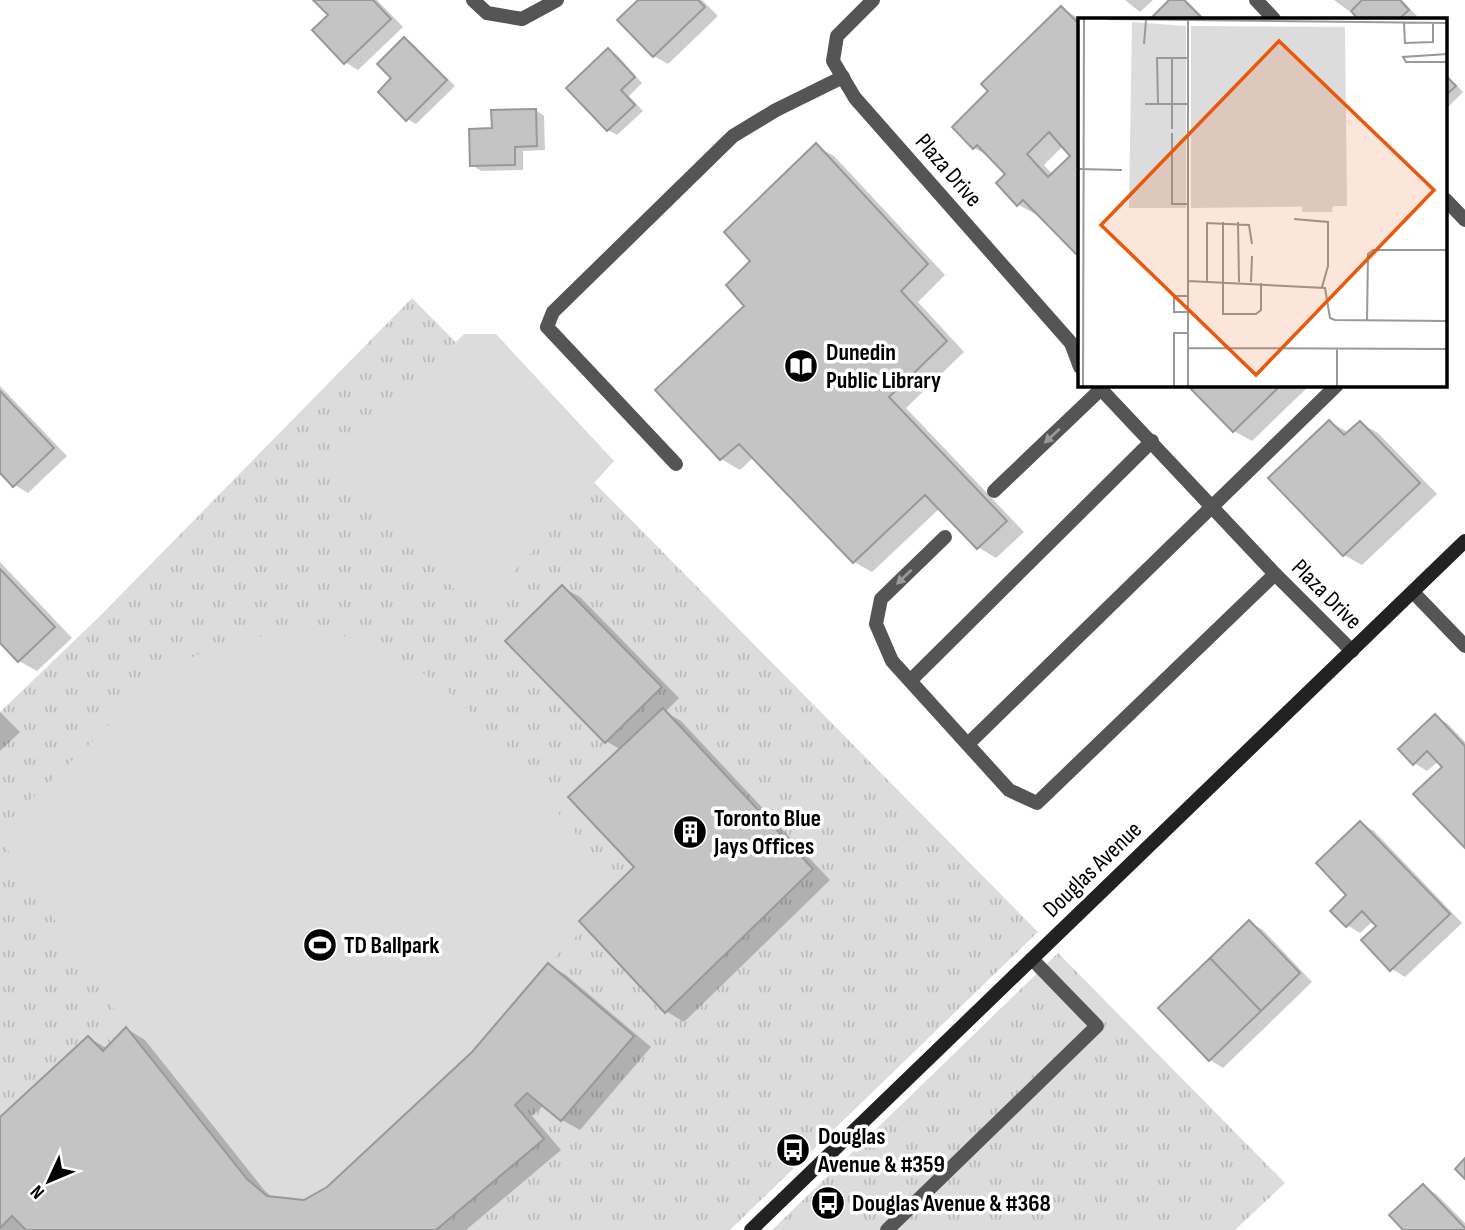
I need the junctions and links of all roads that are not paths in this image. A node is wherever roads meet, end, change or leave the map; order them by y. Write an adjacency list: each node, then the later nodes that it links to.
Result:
1 (473, 0): 2 (street)
2 (557, 0)
3 (873, 0): 6 (street, Plaza Drive)
4 (1256, 0): 5 (street)
5 (1273, 18)
6 (843, 77): 9 (street, Plaza Drive); 13 (street)
7 (1448, 202): 8 (street)
8 (1465, 220)
9 (1075, 339)
10 (1099, 387): 12 (street, Plaza Drive); 14 (street, one-way to 14)
11 (1335, 387): 15 (street)
12 (1152, 441): 15 (street, Plaza Drive); 22 (street)
13 (676, 464)
14 (994, 491)
15 (1212, 508): 18 (street, Plaza Drive); 23 (street)
16 (946, 537): 22 (street, one-way to 22)
17 (1465, 541): 19 (street, Douglas Avenue)
18 (1275, 574): 21 (street, Plaza Drive); 23 (street)
19 (1413, 592): 20 (street); 21 (street, Douglas Avenue)
20 (1465, 646)
21 (1352, 651): 24 (street, Douglas Avenue)
22 (910, 681): 23 (street)
23 (968, 744)
24 (1032, 959): 25 (street, Douglas Avenue); 26 (street)
25 (751, 1230)
26 (887, 1230)

